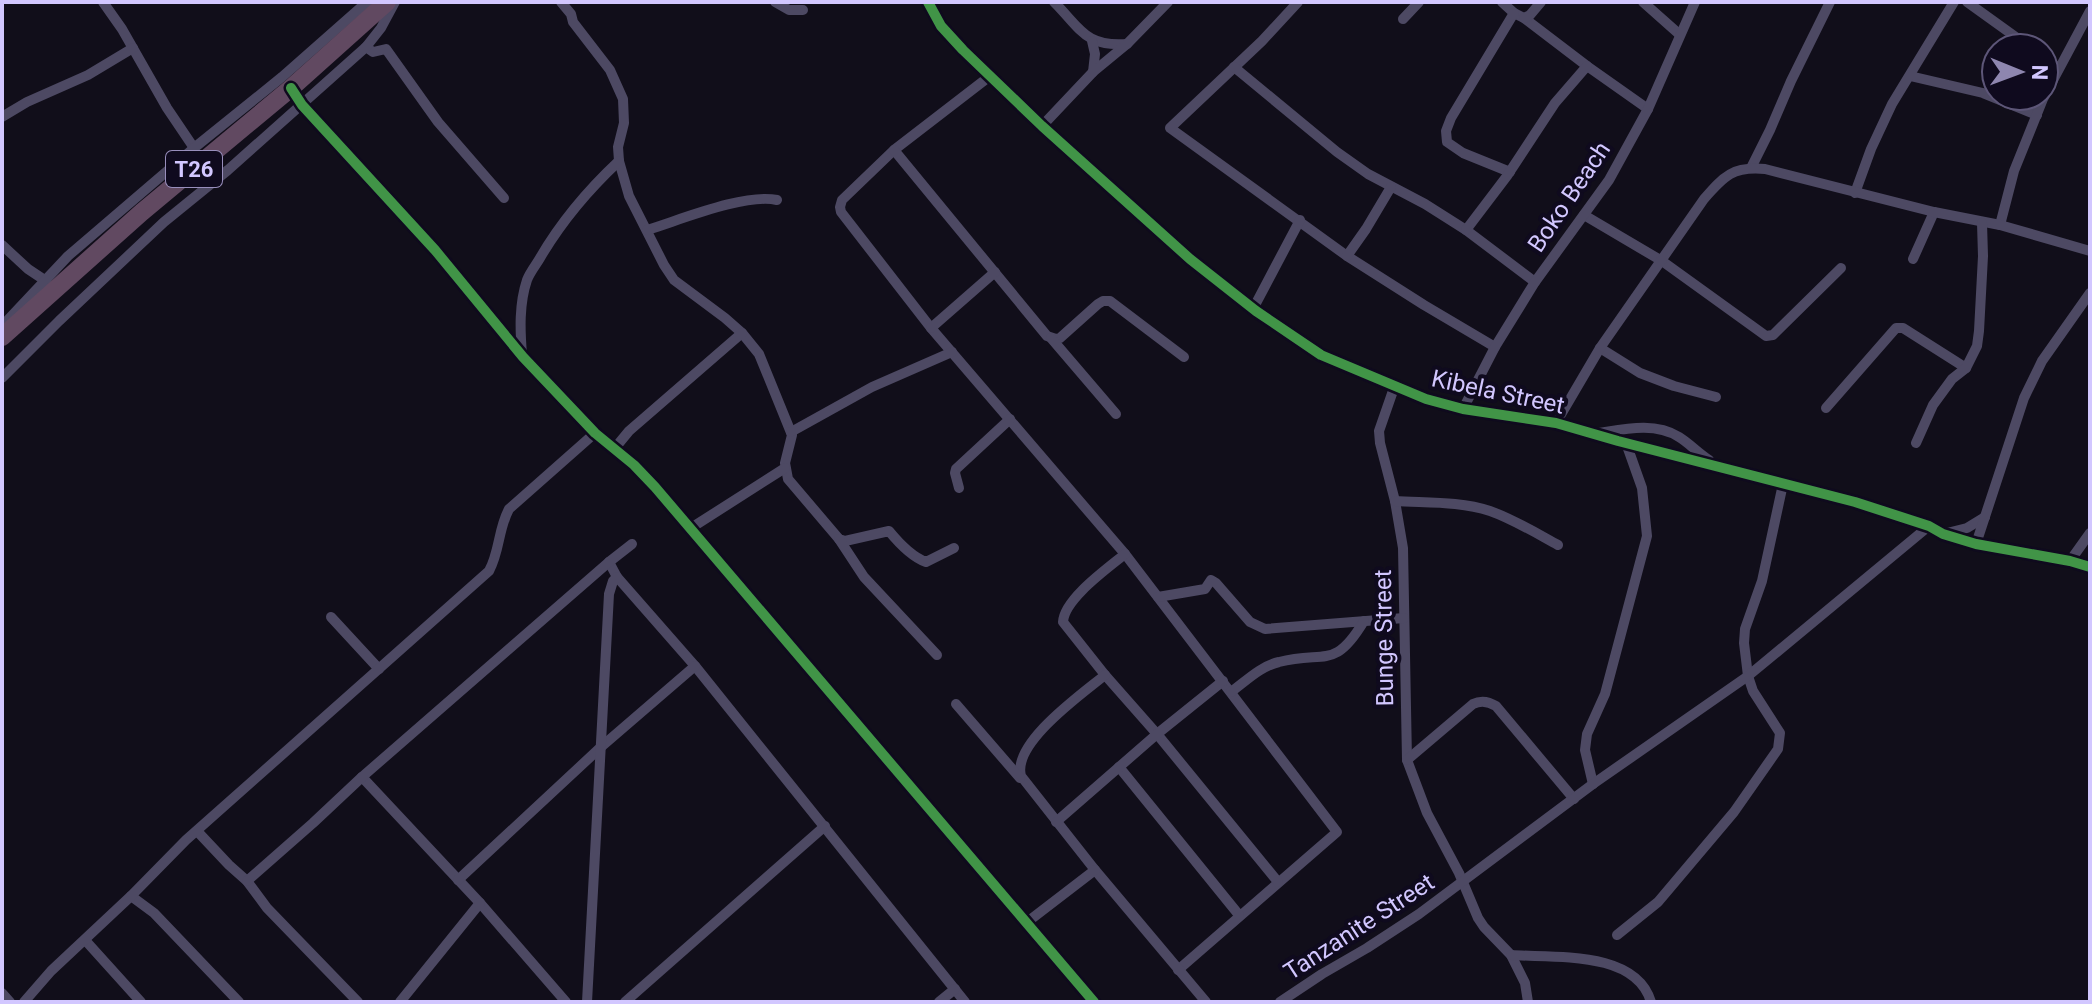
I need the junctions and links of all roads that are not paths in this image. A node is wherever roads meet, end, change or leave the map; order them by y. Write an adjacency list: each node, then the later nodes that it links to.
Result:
1 (103, 2): 28 (street)
2 (367, 2): 42 (street)
3 (387, 2): 35 (highway, T26)
4 (396, 2): 27 (street)
5 (561, 2): 44 (street)
6 (775, 2): 19 (street)
7 (928, 2): 33 (street, Kibela Street)
8 (1054, 2): 25 (street)
9 (1168, 2): 26 (street)
10 (1298, 2): 31 (street)
11 (1419, 2): 22 (street)
12 (1502, 2): 21 (street)
13 (1541, 2): 21 (street)
14 (1643, 2): 24 (street)
15 (1695, 2): 24 (street, Boko Beach)
16 (1830, 2): 45 (street)
17 (1954, 2): 34 (street)
18 (1967, 2): 23 (street)
19 (803, 10)
20 (2090, 11): 29 (street)
21 (1519, 15): 30 (street); 46 (street)
22 (1403, 19)
23 (2009, 32)
24 (1679, 34): 37 (street, Boko Beach)
25 (1092, 41): 26 (street); 32 (street)
26 (1127, 44): 32 (street)
27 (366, 47): 36 (street); 49 (street)
28 (133, 48): 40 (street); 42 (street)
29 (2060, 64)
30 (1587, 66): 37 (street); 46 (street)
31 (1234, 67): 47 (street); 53 (street)
32 (1093, 72): 41 (street)
33 (990, 76): 41 (street, Kibela Street); 43 (street)
34 (1910, 76): 39 (street); 48 (street)
35 (291, 88): 36 (street); 72 (highway, T26)
36 (302, 105): 77 (street); 80 (street)
37 (1648, 109): 52 (street, Boko Beach)
38 (2038, 112): 39 (street)
39 (2037, 115): 55 (street)
40 (2, 117)
41 (1042, 126): 68 (street, Kibela Street)
42 (194, 148): 65 (street)
43 (894, 150): 64 (street); 70 (street)
44 (619, 161): 56 (street); 77 (street)
45 (1751, 168): 48 (street); 62 (street)
46 (1510, 172): 57 (street)
47 (1391, 187): 57 (street); 60 (street)
48 (1855, 193): 51 (street)
49 (504, 198)
50 (777, 200): 56 (street)
51 (1934, 212): 54 (street); 61 (street)
52 (1584, 215): 62 (street); 66 (street, Boko Beach)
53 (1300, 220): 60 (street); 68 (street)
54 (1982, 223): 55 (street); 79 (street)
55 (2000, 225): 59 (street)
56 (647, 230): 71 (street)
57 (1466, 230): 66 (street)
58 (2, 245): 65 (street)
59 (2090, 251)
60 (1347, 256): 74 (street)
61 (1913, 259)
62 (1662, 261): 63 (street); 75 (street)
63 (1841, 268)
64 (995, 272): 70 (street); 73 (street)
65 (46, 281): 69 (street)
66 (1535, 282): 74 (street, Boko Beach)
67 (2090, 293): 99 (street)
68 (1253, 309): 81 (street, Kibela Street)
69 (2, 327)
70 (931, 328): 76 (street)
71 (742, 333): 88 (street); 93 (street)
72 (2, 337)
73 (1051, 338): 78 (street); 85 (street)
74 (1495, 347): 84 (street, Boko Beach)
75 (1600, 348): 82 (street); 87 (street)
76 (952, 352): 86 (street); 88 (street)
77 (523, 357): 89 (street)
78 (1184, 357)
79 (1966, 368): 83 (street); 92 (street)
80 (2, 378)
81 (1395, 385): 84 (street, Kibela Street); 98 (street, Bunge Street)
82 (1716, 397)
83 (1826, 408)
84 (1463, 409): 87 (street, Kibela Street)
85 (1116, 414)
86 (1010, 419): 97 (street); 109 (street)
87 (1556, 423): 90 (street, Kibela Street)
88 (791, 432): 95 (street)
89 (595, 433): 93 (street); 120 (street)
90 (1593, 434): 91 (street, Kibela Street); 94 (street)
91 (1626, 443): 94 (street, Kibela Street); 132 (street)
92 (1916, 443)
93 (615, 448): 101 (street)
94 (1715, 465): 96 (street, Kibela Street)
95 (785, 468): 101 (street); 104 (street)
96 (1783, 484): 100 (street, Kibela Street); 122 (street)
97 (959, 488)
98 (1395, 501): 107 (street); 116 (street, Bunge Street)
99 (1985, 517): 103 (street); 106 (street)
100 (1929, 526): 103 (street, Kibela Street); 122 (street)
101 (691, 528): 145 (street)
102 (2090, 533): 110 (street)
103 (1943, 534): 106 (street, Kibela Street)
104 (839, 539): 108 (street); 118 (street)
105 (632, 544): 111 (street)
106 (1976, 544): 110 (street, Kibela Street)
107 (1558, 545)
108 (954, 548)
109 (1125, 554): 114 (street); 121 (street)
110 (2070, 561): 112 (street, Kibela Street)
111 (609, 562): 113 (street); 130 (street)
112 (2090, 567)
113 (617, 577): 119 (street); 127 (street)
114 (1158, 597): 117 (street); 123 (street)
115 (331, 617): 120 (street)
116 (1404, 618): 117 (street); 128 (street, Bunge Street)
117 (1364, 621): 124 (street)
118 (937, 655)
119 (695, 666): 127 (street); 135 (street)
120 (379, 669): 136 (street)
121 (1105, 675): 126 (street); 131 (street)
122 (1748, 676): 132 (street); 146 (street)
123 (1223, 681): 124 (street); 126 (street)
124 (1231, 692): 140 (street)
125 (956, 704): 131 (street)
126 (1157, 734): 129 (street); 140 (street)
127 (601, 747): 138 (street); 159 (street)
128 (1407, 760): 133 (street); 141 (street, Bunge Street)
129 (1119, 767): 134 (street); 144 (street)
130 (362, 777): 138 (street); 139 (street)
131 (1024, 782): 134 (street)
132 (1593, 784): 133 (street)
133 (1574, 799): 141 (street)
134 (1056, 822): 137 (street)
135 (825, 826): 150 (street); 160 (street)
136 (197, 831): 139 (street); 142 (street)
137 (1095, 870): 145 (street); 149 (street)
138 (458, 880): 143 (street)
139 (247, 881): 156 (street)
140 (1278, 882): 144 (street)
141 (1464, 883): 148 (street, Tanzanite Street); 165 (street, Tanzanite Street)
142 (131, 896): 147 (street); 155 (street)
143 (480, 903): 157 (street); 158 (street)
144 (1239, 915): 149 (street)
145 (1026, 923): 163 (street)
146 (1617, 935)
147 (85, 940): 153 (street); 154 (street)
148 (1511, 955): 166 (street, Tanzanite Street); 167 (street)
149 (1178, 970): 164 (street)
150 (955, 989): 161 (street); 162 (street)
151 (2, 993): 152 (street)
152 (10, 1002)
153 (24, 1002)
154 (141, 1002)
155 (239, 1002)
156 (358, 1002)
157 (400, 1002)
158 (566, 1002)
159 (587, 1002)
160 (625, 1002)
161 (939, 1002)
162 (965, 1002)
163 (1094, 1002)
164 (1206, 1002)
165 (1280, 1002)
166 (1527, 1002)
167 (1651, 1002)

